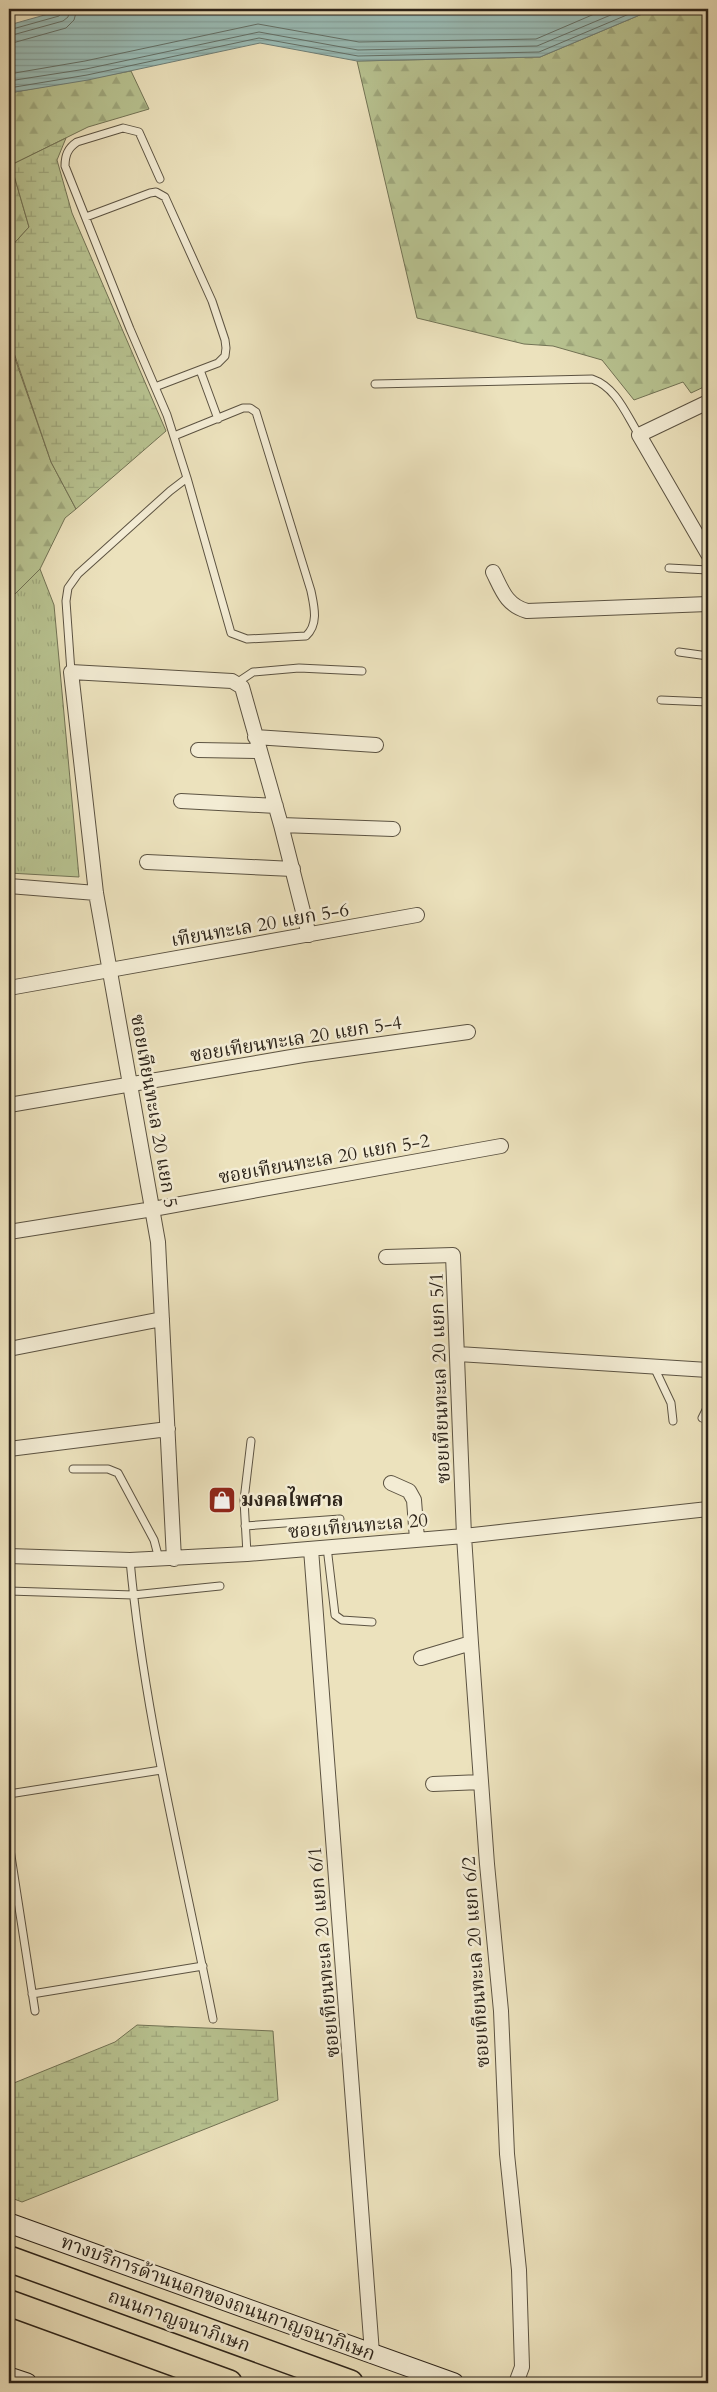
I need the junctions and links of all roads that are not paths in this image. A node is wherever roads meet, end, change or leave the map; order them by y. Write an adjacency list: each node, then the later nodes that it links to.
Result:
1 (160, 179): 2 (lane)
2 (86, 217): 3 (lane); 5 (lane)
3 (200, 370): 5 (lane); 7 (lane)
4 (375, 384): 8 (lane)
5 (155, 387): 9 (lane)
6 (708, 402): 8 (street)
7 (218, 419): 9 (lane); 10 (lane)
8 (639, 435): 11 (street)
9 (174, 436): 10 (lane)
10 (187, 478): 19 (lane)
11 (708, 554)
12 (669, 568): 13 (lane)
13 (708, 570)
14 (493, 572): 15 (street)
15 (708, 604)
16 (680, 652): 17 (lane)
17 (708, 656)
18 (362, 671): 20 (lane)
19 (71, 672): 20 (street); 34 (street, ซอยเทียนทะเล 20 แยก 5)
20 (238, 682): 23 (street)
21 (660, 700): 22 (lane)
22 (708, 702)
23 (255, 737): 24 (street); 26 (street)
24 (376, 745)
25 (198, 750): 26 (street)
26 (259, 751): 28 (street)
27 (181, 801): 28 (street)
28 (276, 806): 29 (street)
29 (281, 825): 30 (street); 32 (street)
30 (393, 829)
31 (146, 862): 32 (street)
32 (293, 869): 36 (street)
33 (9, 886): 34 (street)
34 (96, 893): 37 (street, ซอยเทียนทะเล 20 แยก 5)
35 (417, 915): 36 (street, เทียนทะเล 20 แยก 5-6)
36 (309, 935): 37 (street, เทียนทะเล 20 แยก 5-6)
37 (110, 971): 38 (street, เทียนทะเล 20 แยก 5-6); 40 (street, ซอยเทียนทะเล 20 แยก 5)
38 (9, 988)
39 (468, 1032): 40 (street, ซอยเทียนทะเล 20 แยก 5-4)
40 (131, 1085): 41 (street, ซอยเทียนทะเล 20 แยก 5-4); 43 (street, ซอยเทียนทะเล 20 แยก 5)
41 (9, 1105)
42 (500, 1146): 43 (street, ซอยเทียนทะเล 20 แยก 5-2)
43 (153, 1209): 44 (street, ซอยเทียนทะเล 20 แยก 5-2); 46 (street, ซอยเทียนทะเล 20 แยก 5)
44 (9, 1232)
45 (386, 1257): 48 (street, ซอยเทียนทะเล 20 แยก 5/1)
46 (162, 1319): 47 (street); 54 (street, ซอยเทียนทะเล 20 แยก 5)
47 (9, 1349)
48 (458, 1354): 49 (street); 62 (street, ซอยเทียนทะเล 20 แยก 5/1)
49 (654, 1367): 50 (street); 53 (lane)
50 (708, 1370)
51 (708, 1406): 52 (lane)
52 (702, 1418)
53 (673, 1422)
54 (168, 1429): 56 (street); 69 (street, ซอยเทียนทะเล 20 แยก 5)
55 (251, 1441): 61 (lane)
56 (9, 1449)
57 (73, 1469): 68 (lane)
58 (391, 1482): 63 (street)
59 (708, 1508): 62 (street, ซอยเทียนทะเล 20)
60 (340, 1519): 61 (lane)
61 (244, 1526): 66 (lane)
62 (464, 1536): 63 (street, ซอยเทียนทะเล 20); 75 (street, ซอยเทียนทะเล 20 แยก 6/2)
63 (417, 1539): 64 (street, ซอยเทียนทะเล 20)
64 (326, 1547): 65 (street, ซอยเทียนทะเล 20); 74 (lane)
65 (311, 1548): 66 (street, ซอยเทียนทะเล 20); 89 (street, ซอยเทียนทะเล 20 แยก 6/1)
66 (247, 1554): 69 (street, ซอยเทียนทะเล 20)
67 (9, 1556): 70 (street, ซอยเทียนทะเล 20)
68 (160, 1559): 69 (street, ซอยเทียนทะเล 20); 70 (street, ซอยเทียนทะเล 20)
69 (174, 1559)
70 (130, 1560): 73 (lane)
71 (220, 1586): 73 (lane)
72 (9, 1591): 73 (lane)
73 (133, 1595): 77 (lane)
74 (372, 1622)
75 (471, 1643): 76 (street); 78 (street, ซอยเทียนทะเล 20 แยก 6/2)
76 (421, 1658)
77 (161, 1770): 80 (lane); 82 (lane)
78 (481, 1782): 79 (street); 95 (street, ซอยเทียนทะเล 20 แยก 6/2)
79 (432, 1784)
80 (9, 1794)
81 (9, 1843): 83 (lane)
82 (203, 1966): 83 (lane); 85 (lane)
83 (32, 1994): 84 (lane)
84 (35, 2011)
85 (213, 2019)
86 (9, 2223): 89 (main road, ทางบริการด้านนอกของถนนกาญจนาภิเษก)
87 (9, 2259): 93 (highway, ถนนกาญจนาภิเษก)
88 (9, 2304): 92 (highway)
89 (372, 2353): 94 (main road, ทางบริการด้านนอกของถนนกาญจนาภิเษก)
90 (9, 2377): 91 (main road)
91 (27, 2383)
92 (229, 2383)
93 (350, 2383)
94 (454, 2383)
95 (516, 2383)

